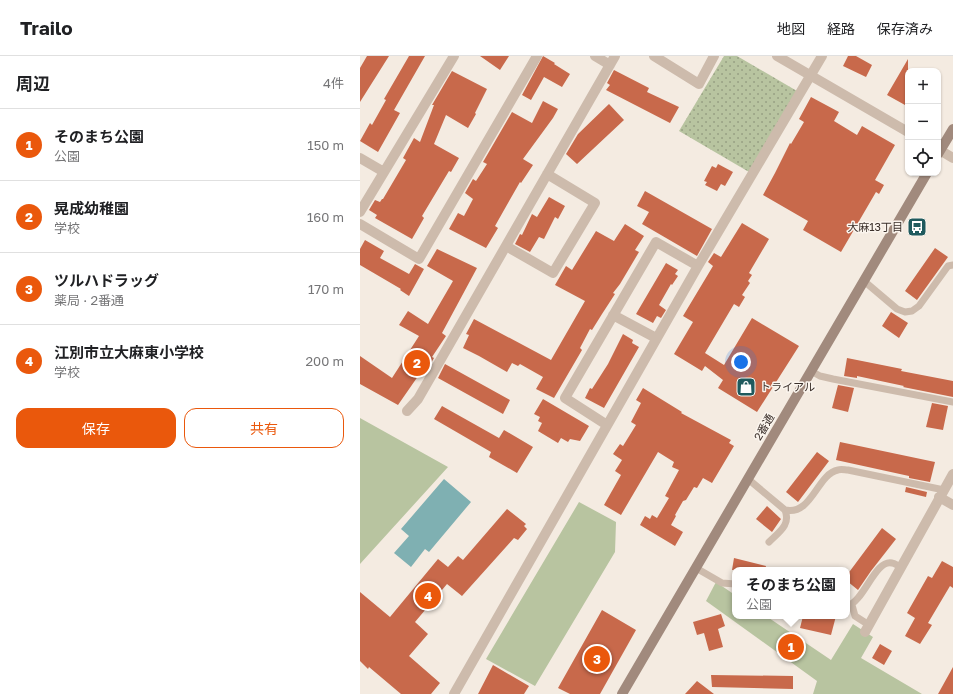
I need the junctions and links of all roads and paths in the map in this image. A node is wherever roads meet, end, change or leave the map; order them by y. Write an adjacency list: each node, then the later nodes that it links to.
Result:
1 (454, 56): 16 (street)
2 (536, 56): 20 (street)
3 (595, 56): 8 (street)
4 (654, 56): 5 (street)
5 (714, 56)
6 (777, 56): 9 (street)
7 (822, 56): 9 (street)
8 (613, 60): 17 (street)
9 (811, 75): 11 (street); 23 (street)
10 (953, 128): 12 (main road)
11 (905, 130)
12 (941, 148)
13 (941, 152): 15 (street)
14 (360, 158): 16 (street)
15 (953, 158)
16 (384, 172): 19 (street)
17 (547, 174): 21 (street); 21 (street)
18 (925, 176): 24 (main road, 2番通)
19 (360, 212)
20 (360, 224)
21 (506, 246): 29 (street)
22 (953, 265): 24 (lane)
23 (698, 266): 25 (street); 26 (street)
24 (864, 281): 27 (main road, 2番通)
25 (613, 315): 26 (street); 30 (street)
26 (656, 338): 30 (street)
27 (811, 371): 28 (lane); 32 (main road, 2番通)
28 (953, 402)
29 (407, 411)
30 (607, 425): 43 (street)
31 (953, 474): 33 (street)
32 (748, 479): 35 (lane); 38 (main road, 2番通)
33 (942, 493): 34 (street); 35 (lane); 37 (street)
34 (953, 505)
35 (785, 510): 36 (lane)
36 (769, 542)
37 (901, 567): 40 (lane); 42 (street)
38 (696, 568): 39 (lane); 44 (main road, 2番通)
39 (732, 584)
40 (850, 605)
41 (850, 608): 42 (lane)
42 (867, 628)
43 (454, 694)
44 (622, 694)

